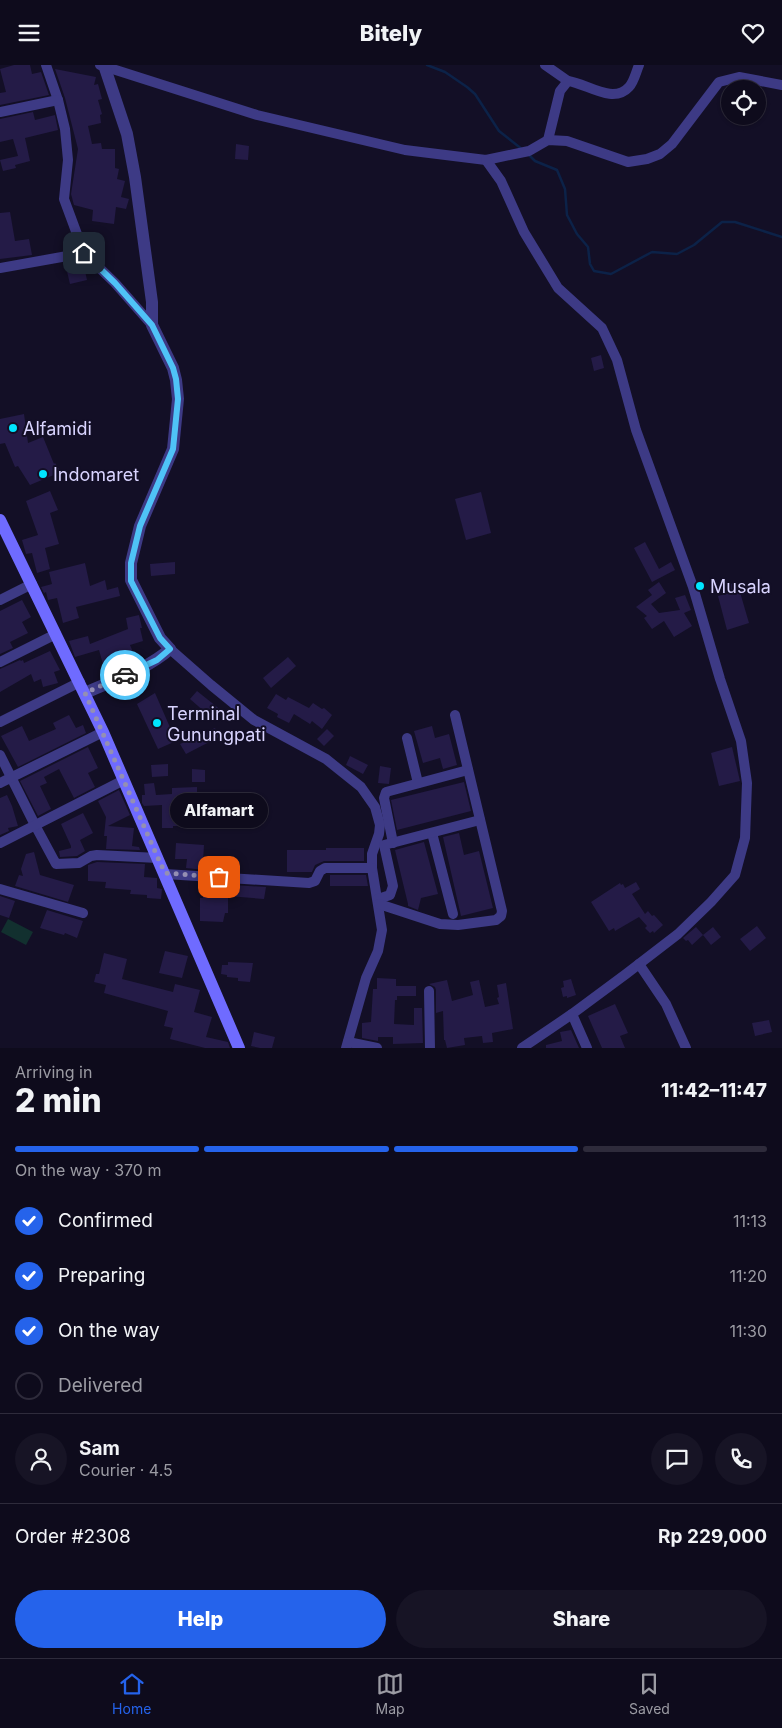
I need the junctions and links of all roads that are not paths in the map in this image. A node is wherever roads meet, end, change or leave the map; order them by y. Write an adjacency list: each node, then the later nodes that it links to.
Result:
1 (46, 65): 7 (street)
2 (103, 65): 10 (street); 13 (street)
3 (545, 65): 5 (street)
4 (639, 65): 5 (street)
5 (568, 81): 9 (street)
6 (782, 85): 9 (street)
7 (58, 100): 8 (street); 11 (street)
8 (0, 112)
9 (548, 140): 10 (street)
10 (486, 160): 43 (street)
11 (84, 253): 12 (street); 13 (street)
12 (0, 268)
13 (152, 325): 18 (street)
14 (0, 520): 15 (main road)
15 (32, 583): 16 (street); 17 (main road)
16 (0, 600)
17 (56, 633): 19 (street); 20 (main road)
18 (170, 649): 20 (street); 37 (street)
19 (0, 662)
20 (82, 688): 22 (street); 23 (main road)
21 (455, 715): 26 (street)
22 (0, 723)
23 (103, 732): 27 (street); 28 (main road)
24 (407, 739): 30 (street)
25 (0, 755): 27 (street)
26 (468, 770): 30 (street); 31 (street)
27 (11, 778): 29 (street); 32 (street)
28 (124, 780): 32 (street); 36 (main road)
29 (0, 783)
30 (418, 783): 35 (street)
31 (480, 820): 33 (street); 40 (street)
32 (35, 825): 34 (street); 36 (street)
33 (432, 833): 35 (street); 42 (street)
34 (0, 843)
35 (393, 843): 40 (street)
36 (158, 858): 38 (main road)
37 (372, 868): 38 (street); 40 (street)
38 (165, 873): 47 (main road)
39 (0, 889): 41 (street)
40 (378, 902): 46 (street)
41 (83, 913)
42 (453, 914)
43 (639, 964): 45 (street); 52 (street)
44 (429, 991): 49 (street)
45 (572, 1014): 50 (street); 51 (street)
46 (347, 1045): 48 (street)
47 (239, 1048)
48 (377, 1048)
49 (430, 1048)
50 (522, 1048)
51 (587, 1048)
52 (686, 1048)

